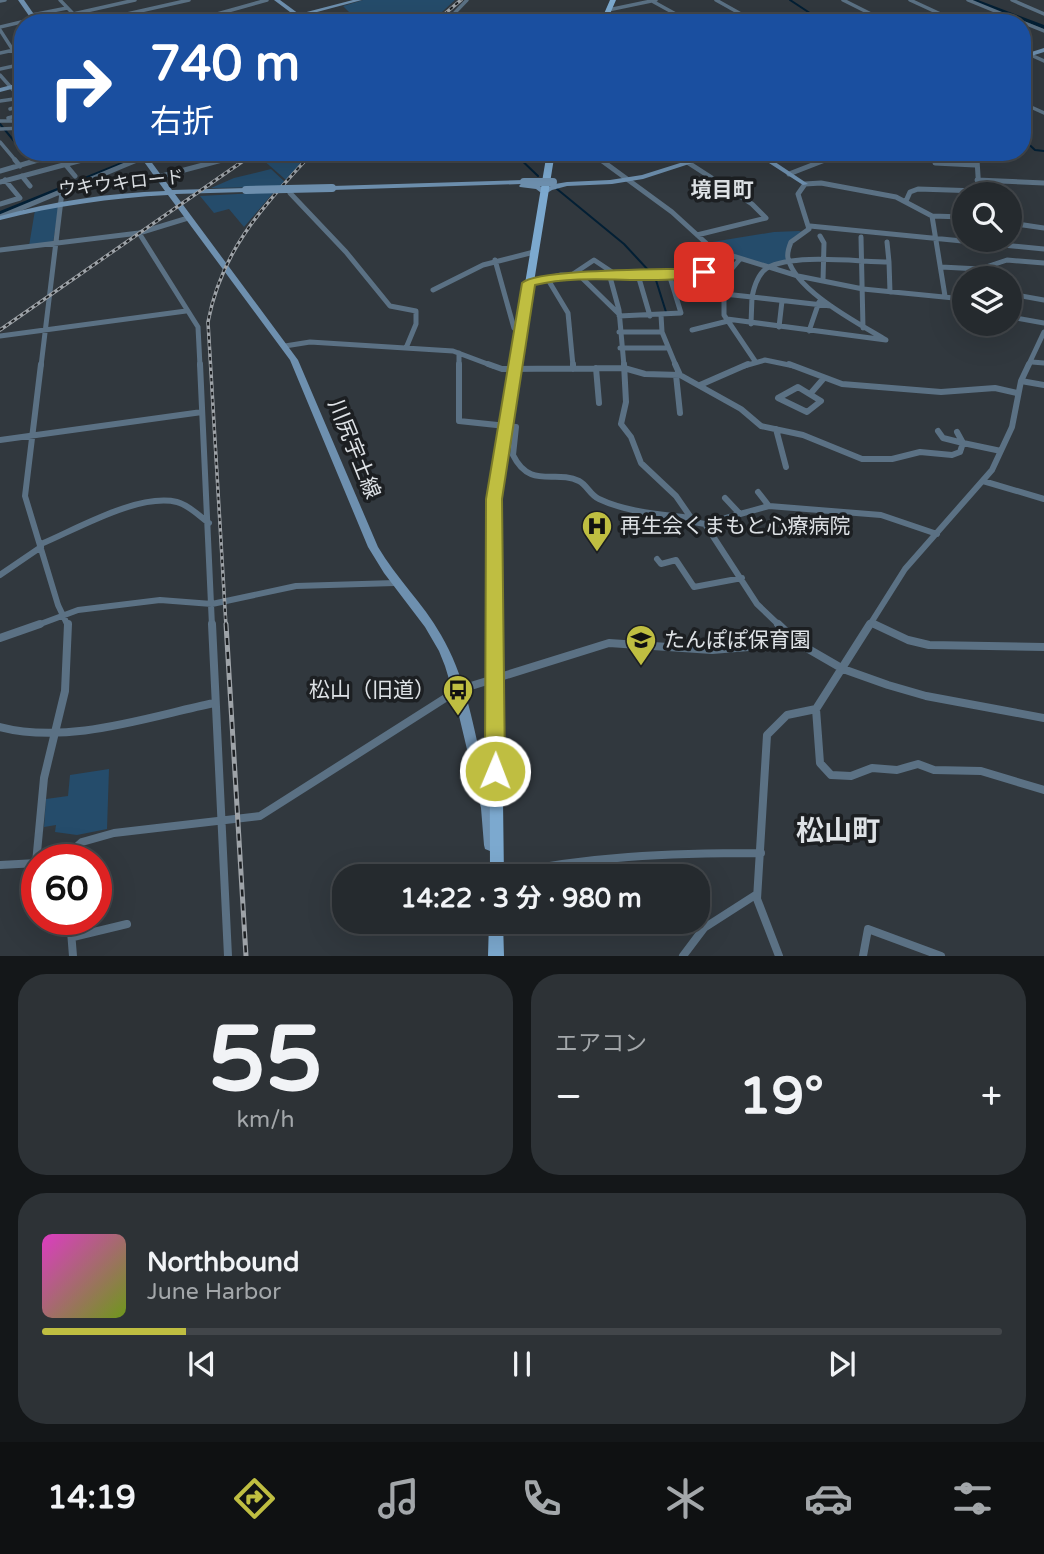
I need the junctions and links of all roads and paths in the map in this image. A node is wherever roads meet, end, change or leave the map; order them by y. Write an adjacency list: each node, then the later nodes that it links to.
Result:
1 (69, 0): 15 (street)
2 (135, 0): 16 (street)
3 (189, 0): 22 (street)
4 (267, 0): 23 (street)
5 (277, 0): 24 (street)
6 (359, 0): 17 (street)
7 (467, 0): 26 (street)
8 (613, 0): 19 (main road)
9 (654, 0): 19 (street); 28 (street)
10 (715, 0): 29 (street)
11 (843, 0): 30 (street)
12 (910, 0): 31 (street)
13 (968, 0): 32 (street)
14 (1012, 0): 33 (street)
15 (60, 1): 18 (street)
16 (119, 2): 21 (street)
17 (344, 3): 25 (street)
18 (67, 8): 20 (street); 21 (street)
19 (608, 10): 27 (main road)
20 (49, 14)
21 (73, 14)
22 (127, 14)
23 (216, 14)
24 (295, 14)
25 (305, 14)
26 (454, 14)
27 (606, 14)
28 (677, 14)
29 (741, 14)
30 (871, 14)
31 (940, 14)
32 (1002, 14)
33 (1044, 14)
34 (0, 28): 35 (street)
35 (14, 50): 36 (street)
36 (0, 53)
37 (1, 78): 39 (street)
38 (14, 86): 39 (street)
39 (10, 87): 40 (street); 41 (street)
40 (0, 90)
41 (14, 91)
42 (14, 106): 43 (street)
43 (10, 109)
44 (14, 116): 46 (street)
45 (0, 121): 46 (street)
46 (7, 121): 47 (street)
47 (14, 121)
48 (1, 144): 49 (street)
49 (14, 159)
50 (16, 161): 69 (street)
51 (37, 161): 69 (street)
52 (78, 161): 66 (street)
53 (84, 161): 67 (street)
54 (128, 161): 84 (street)
55 (146, 161): 74 (street, 川尻宇土線)
56 (217, 161): 74 (street)
57 (551, 161): 80 (main road)
58 (602, 161): 75 (street)
59 (686, 161): 64 (street)
60 (695, 161): 64 (street)
61 (769, 161): 71 (street)
62 (822, 161): 71 (street)
63 (976, 161): 68 (street)
64 (689, 163): 75 (street); 98 (street)
65 (935, 163): 68 (street)
66 (65, 164): 72 (street); 73 (street)
67 (88, 165)
68 (975, 165): 76 (street)
69 (20, 166): 70 (street)
70 (0, 171)
71 (789, 174): 81 (street)
72 (22, 176): 77 (street); 83 (street)
73 (75, 176)
74 (158, 177): 85 (street, 川尻宇土線)
75 (624, 180): 80 (street); 98 (street)
76 (977, 180): 78 (street); 87 (street)
77 (3, 181): 88 (street)
78 (1044, 183)
79 (454, 184): 80 (street, bridge); 80 (street); 82 (street)
80 (550, 184): 82 (street); 107 (main road)
81 (805, 184): 87 (street); 95 (street)
82 (442, 185): 85 (street, ウキウキロード, bridge)
83 (30, 186)
84 (62, 192): 89 (street); 91 (street)
85 (169, 192): 89 (street, ウキウキロード); 93 (street, 川尻宇土線)
86 (290, 193): 165 (street)
87 (906, 201): 90 (street)
88 (0, 204)
89 (61, 205): 91 (street, ウキウキロード); 103 (street)
90 (932, 216): 92 (street); 101 (street)
91 (0, 217)
92 (952, 217)
93 (188, 218): 97 (street); 164 (street, 川尻宇土線)
94 (1022, 225): 96 (street)
95 (810, 226): 101 (street); 111 (street)
96 (1044, 228)
97 (139, 233): 103 (street); 145 (street)
98 (697, 235): 105 (street)
99 (820, 236): 113 (street)
100 (862, 237): 114 (street)
101 (937, 239): 104 (street); 117 (street)
102 (887, 242): 112 (street)
103 (55, 243): 106 (street); 155 (street)
104 (1044, 248)
105 (710, 249): 109 (street); 120 (street)
106 (0, 250)
107 (534, 252): 110 (street); 130 (main road)
108 (678, 255): 121 (street)
109 (740, 259): 119 (street); 120 (street)
110 (495, 260): 133 (street); 161 (street)
111 (788, 262): 113 (street); 119 (street); 125 (street)
112 (889, 262): 114 (street); 135 (street)
113 (823, 263): 114 (street); 129 (street)
114 (862, 263): 132 (street)
115 (1044, 263): 116 (street)
116 (992, 266)
117 (941, 267): 118 (street); 136 (street)
118 (952, 267)
119 (768, 268): 125 (street); 138 (street)
120 (723, 272): 121 (street); 134 (street)
121 (684, 273): 122 (street)
122 (669, 274): 123 (street); 131 (street)
123 (638, 275): 127 (street); 148 (street)
124 (569, 276): 126 (street); 127 (street); 128 (street)
125 (799, 276): 129 (street); 139 (street)
126 (581, 277): 127 (street); 146 (street)
127 (614, 277): 146 (street)
128 (547, 278): 130 (street); 173 (street)
129 (823, 281): 132 (street)
130 (528, 283): 161 (main road)
131 (674, 289): 134 (street); 147 (street)
132 (863, 289): 135 (street); 153 (street)
133 (433, 290)
134 (725, 290): 138 (street); 150 (street)
135 (890, 292): 136 (street)
136 (945, 296): 140 (street)
137 (1022, 296): 141 (street)
138 (752, 297): 142 (street); 152 (street)
139 (821, 297): 143 (street); 144 (street)
140 (952, 297)
141 (1044, 300)
142 (782, 301): 143 (street); 154 (street)
143 (817, 305): 144 (street); 157 (street)
144 (832, 306): 153 (street)
145 (186, 311): 155 (street); 184 (street)
146 (619, 315): 148 (street); 158 (street)
147 (661, 315): 148 (street); 159 (street)
148 (650, 316)
149 (1022, 319): 151 (street)
150 (727, 320): 152 (street); 156 (street); 169 (street)
151 (1044, 323)
152 (751, 324): 154 (street)
153 (863, 326): 163 (street); 163 (street)
154 (779, 327): 157 (street)
155 (45, 330): 162 (street); 190 (street)
156 (692, 330)
157 (809, 331): 163 (street)
158 (620, 332): 159 (street); 166 (street)
159 (662, 332): 167 (street)
160 (1044, 332): 170 (street)
161 (520, 334): 175 (main road)
162 (0, 336)
163 (863, 337)
164 (285, 346): 165 (street); 209 (street, 川尻宇土線)
165 (406, 348): 168 (street)
166 (621, 348): 167 (street); 172 (street)
167 (666, 348): 176 (street)
168 (459, 353): 175 (street); 186 (street)
169 (755, 360): 177 (street); 179 (street)
170 (1032, 362): 171 (street); 178 (street)
171 (1044, 363)
172 (624, 368): 174 (street); 176 (street); 201 (street)
173 (573, 369): 174 (street); 175 (street)
174 (596, 369): 183 (street)
175 (514, 370): 186 (main road)
176 (678, 375): 179 (street); 185 (street)
177 (824, 379): 181 (street); 182 (street)
178 (1021, 381): 180 (street); 182 (street)
179 (700, 385): 187 (street)
180 (1044, 385)
181 (811, 393): 181 (street)
182 (1017, 393): 193 (street)
183 (598, 403)
184 (202, 412): 190 (street); 202 (street)
185 (680, 413)
186 (505, 425): 201 (street); 217 (main road)
187 (776, 429): 192 (street); 194 (street)
188 (939, 431): 192 (street)
189 (957, 432): 192 (street)
190 (32, 435): 191 (street); 205 (street)
191 (0, 440)
192 (962, 443): 193 (street)
193 (1001, 451): 195 (street)
194 (786, 467)
195 (983, 481): 198 (street); 204 (street)
196 (758, 492): 199 (street)
197 (725, 498): 200 (street)
198 (1044, 499)
199 (769, 506): 200 (street); 204 (street)
200 (740, 514): 203 (street)
201 (689, 518): 203 (street)
202 (209, 523): 205 (street); 210 (street)
203 (705, 524): 208 (street)
204 (937, 534): 212 (street)
205 (41, 546): 207 (street); 211 (street)
206 (657, 559): 208 (street)
207 (0, 575)
208 (742, 578): 214 (street)
209 (395, 583): 210 (street); 218 (street, 川尻宇土線)
210 (212, 604): 211 (street); 219 (street)
211 (64, 615): 213 (street); 223 (street)
212 (872, 623): 215 (street); 216 (street)
213 (0, 638)
214 (798, 643): 216 (street); 217 (street)
215 (1044, 647)
216 (844, 670): 220 (street); 221 (street)
217 (496, 676): 218 (street); 225 (main road)
218 (458, 690): 224 (street, 川尻宇土線); 227 (street)
219 (215, 704): 223 (street); 227 (street)
220 (816, 709): 226 (street); 230 (street)
221 (1044, 718)
222 (0, 727): 223 (street)
223 (57, 732): 228 (street)
224 (477, 766): 225 (street); 232 (street, 川尻宇土線)
225 (495, 771): 233 (main road)
226 (1044, 790)
227 (222, 821): 229 (street); 242 (street)
228 (39, 844)
229 (80, 844)
230 (761, 853): 234 (street); 236 (street)
231 (21, 864): 235 (street)
232 (494, 864)
233 (495, 864)
234 (554, 864)
235 (0, 865)
236 (757, 894): 244 (street); 245 (street)
237 (127, 924): 239 (street)
238 (496, 934): 243 (main road)
239 (73, 937): 241 (street)
240 (918, 951): 246 (street); 247 (street)
241 (73, 956)
242 (228, 956)
243 (496, 956)
244 (683, 956)
245 (779, 956)
246 (863, 956)
247 (941, 956)

